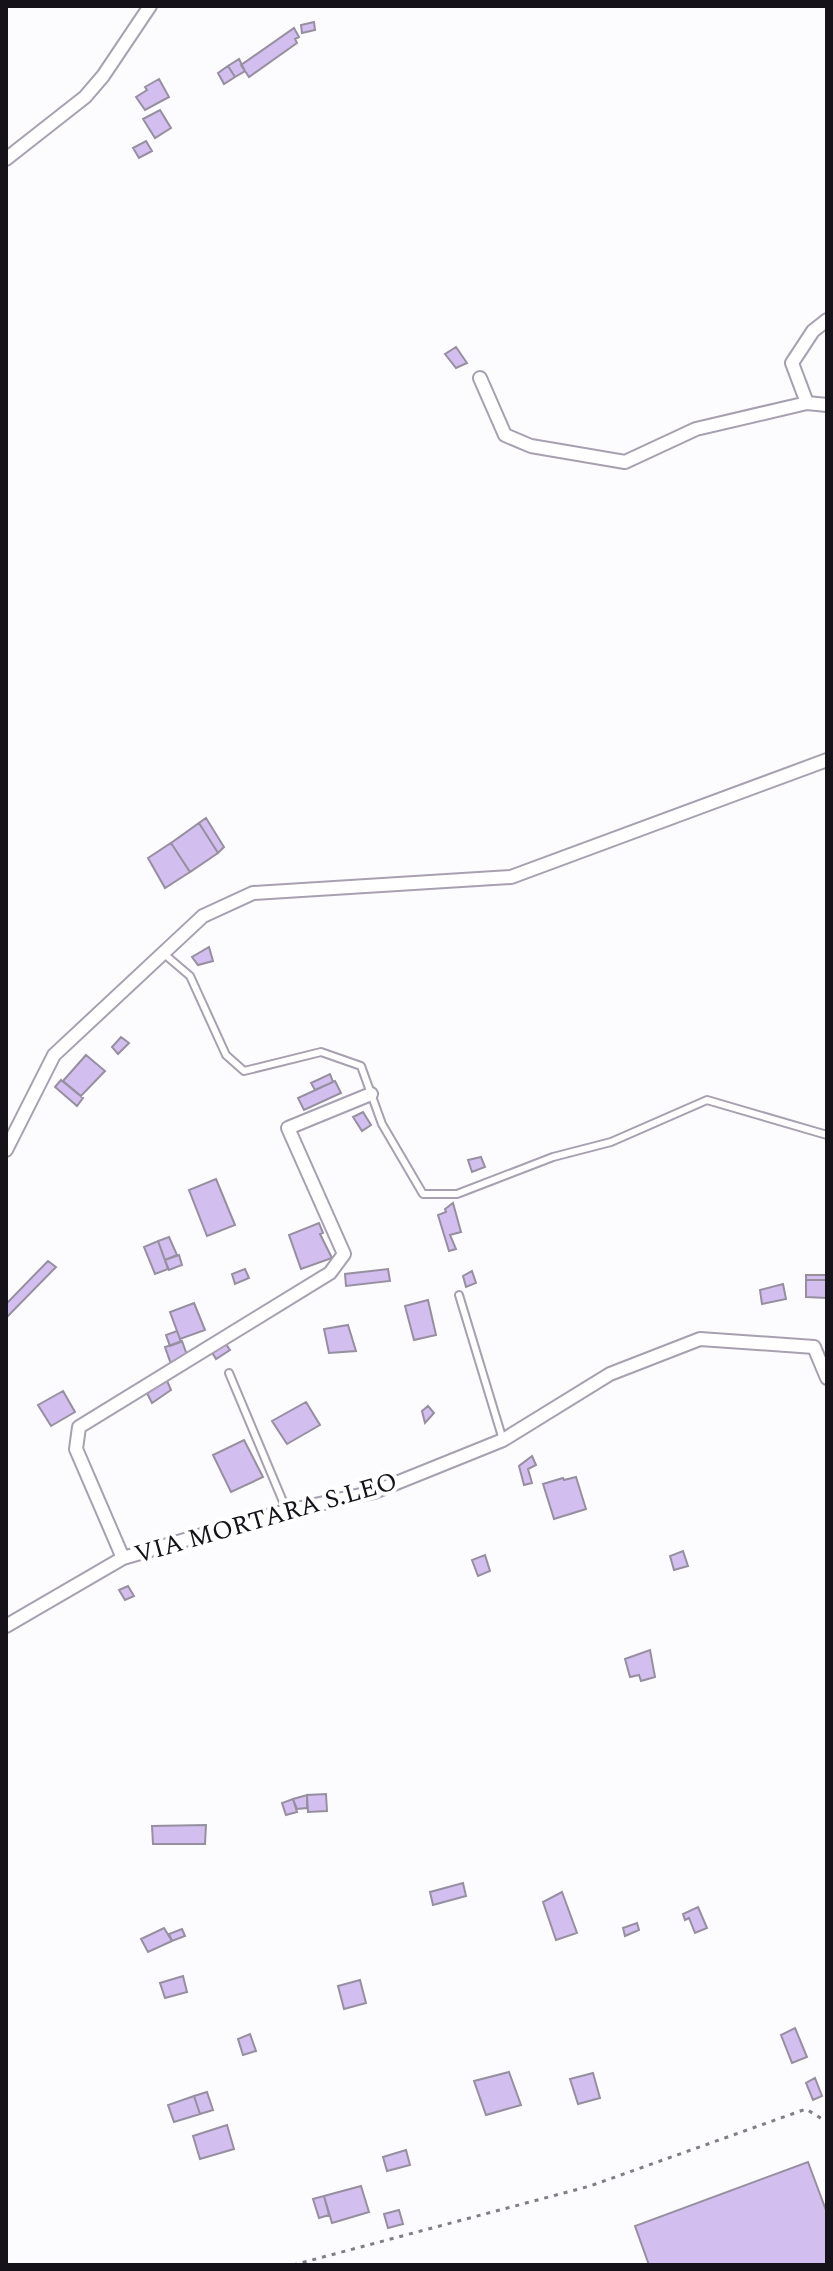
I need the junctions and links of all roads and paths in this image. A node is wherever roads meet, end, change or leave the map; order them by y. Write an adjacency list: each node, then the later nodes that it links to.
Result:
1 (150, 6): 2 (street)
2 (6, 159)
3 (827, 320): 5 (street)
4 (480, 378): 5 (street)
5 (807, 403): 6 (street)
6 (827, 405)
7 (827, 760): 8 (street)
8 (163, 953): 9 (lane); 11 (street)
9 (371, 1094): 10 (lane); 17 (street)
10 (827, 1135)
11 (6, 1150)
12 (459, 1295): 15 (lane)
13 (229, 1373): 16 (lane)
14 (827, 1378): 15 (street, VIA MORTARA S.LEO)
15 (503, 1440): 16 (street, VIA MORTARA S.LEO)
16 (287, 1511): 17 (street, VIA MORTARA S.LEO)
17 (123, 1558): 18 (street, VIA MORTARA S.LEO)
18 (6, 1626)
19 (827, 2122): 20 (path)
20 (293, 2265)

